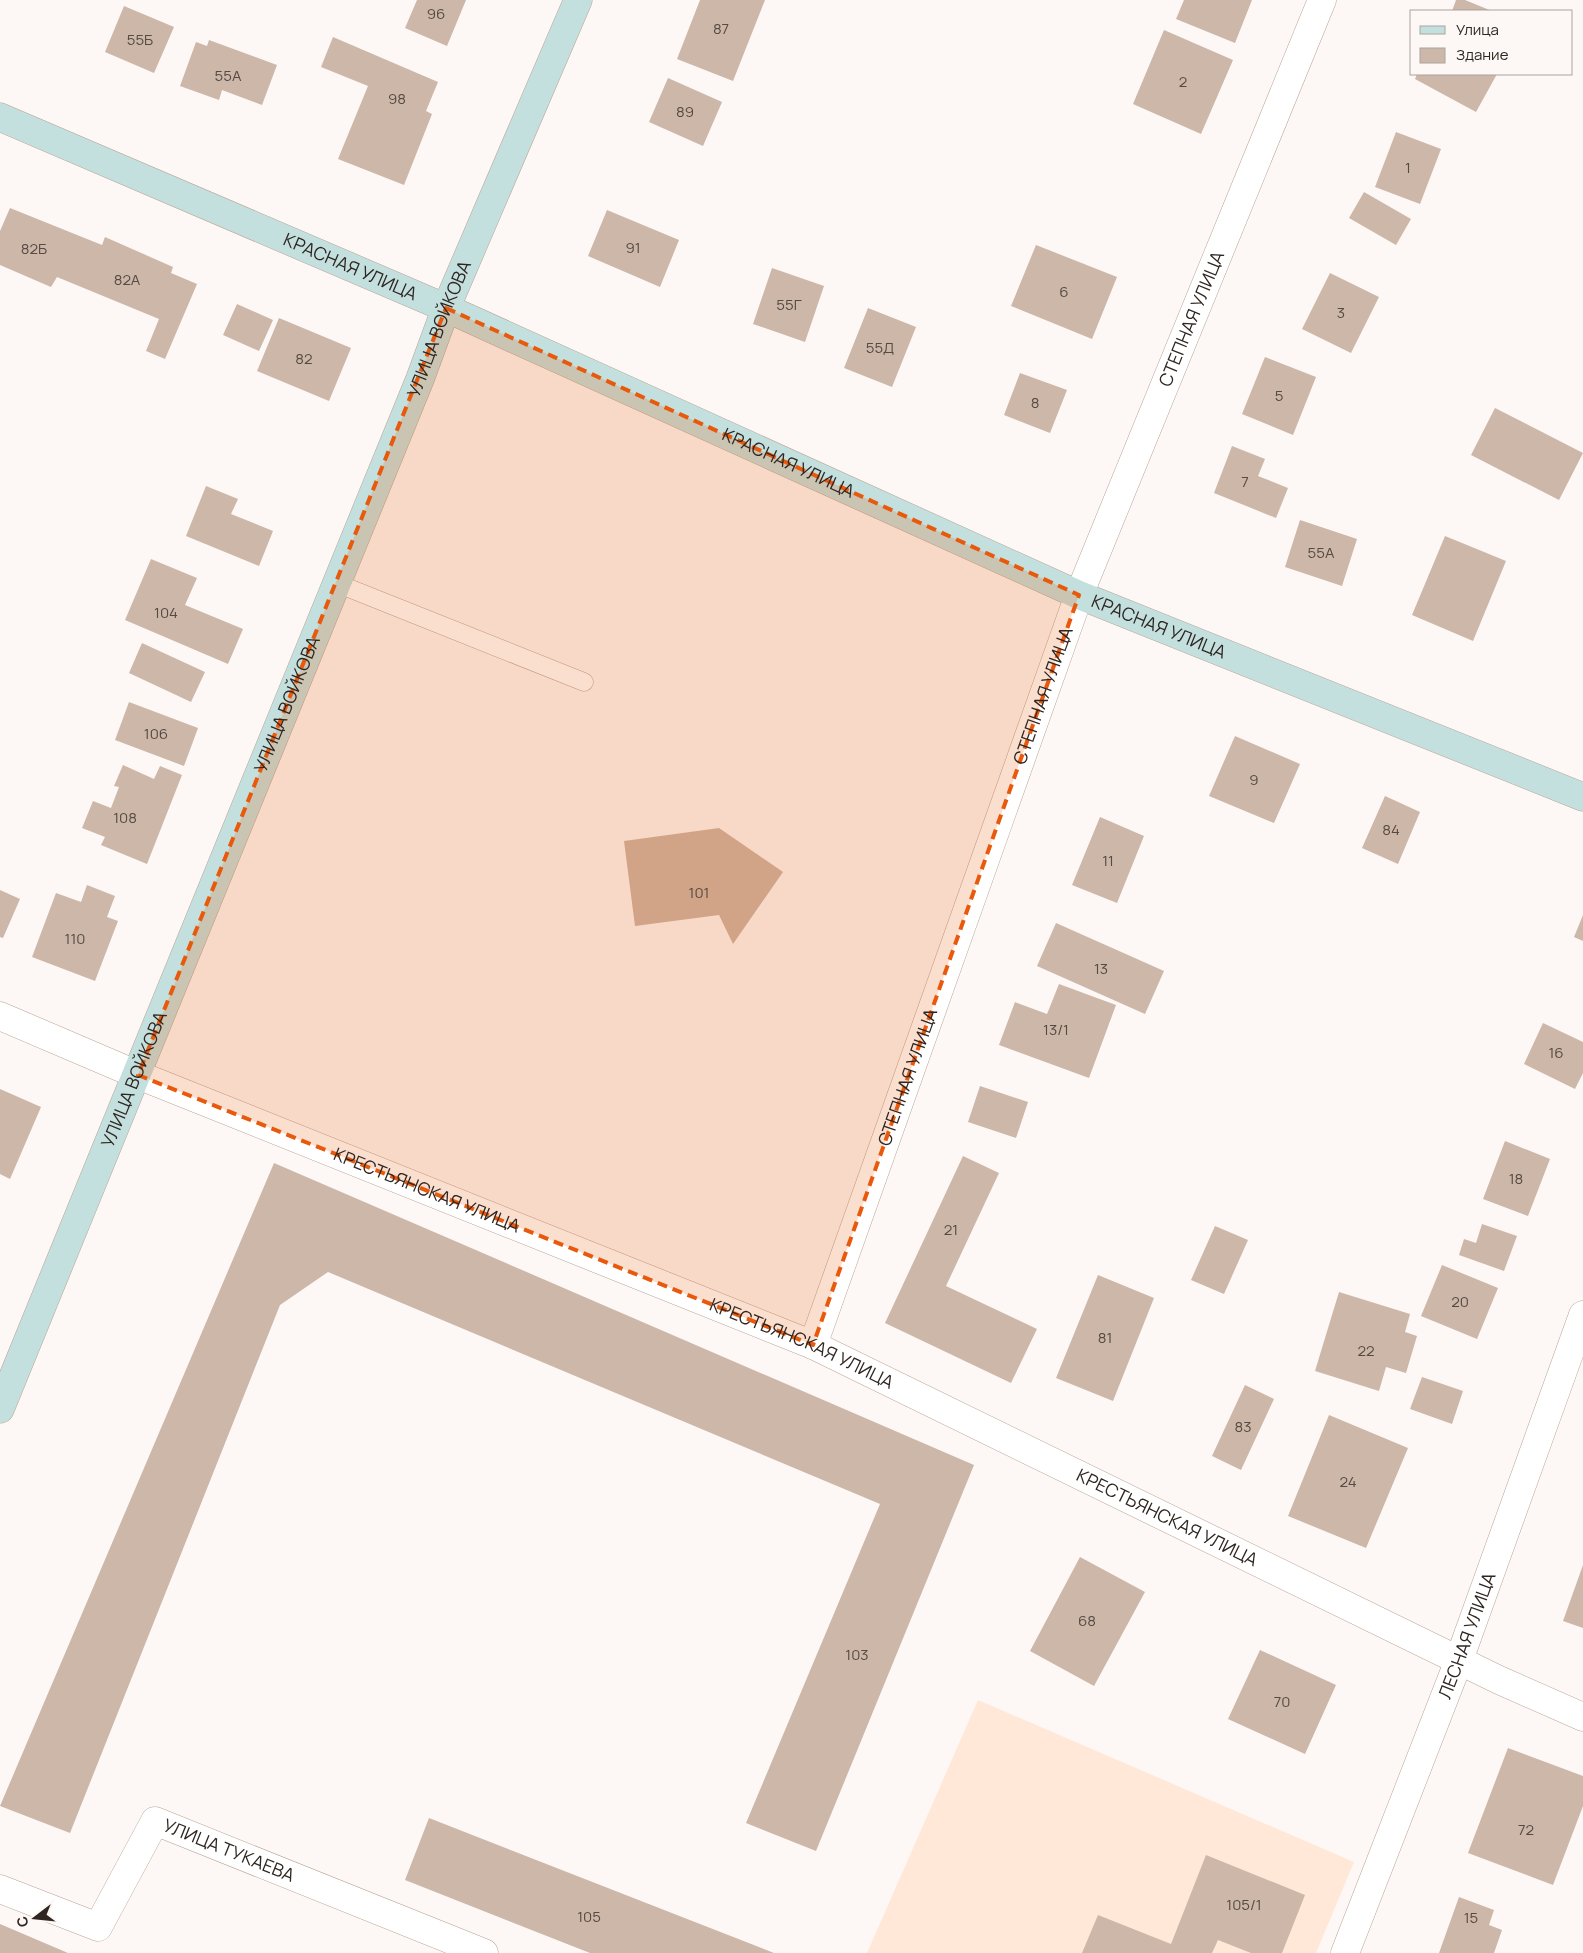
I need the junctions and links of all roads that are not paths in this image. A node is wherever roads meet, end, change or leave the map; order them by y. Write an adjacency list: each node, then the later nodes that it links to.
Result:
1 (578, 0): 4 (street, УЛИЦА ВОЙКОВА)
2 (1322, 0): 6 (street, СТЕПНАЯ УЛИЦА)
3 (0, 117): 4 (street, КРАСНАЯ УЛИЦА)
4 (446, 308): 5 (street, УЛИЦА ВОЙКОВА); 6 (street, КРАСНАЯ УЛИЦА)
5 (336, 582): 7 (lane); 10 (street, УЛИЦА ВОЙКОВА)
6 (1079, 595): 8 (street, КРАСНАЯ УЛИЦА); 12 (street, СТЕПНАЯ УЛИЦА)
7 (584, 682)
8 (1583, 797)
9 (0, 1016): 10 (street, КРЕСТЬЯНСКАЯ УЛИЦА)
10 (138, 1075): 12 (street, КРЕСТЬЯНСКАЯ УЛИЦА); 13 (street, УЛИЦА ВОЙКОВА)
11 (1583, 1315): 14 (street, ЛЕСНАЯ УЛИЦА)
12 (813, 1345): 14 (street, КРЕСТЬЯНСКАЯ УЛИЦА)
13 (0, 1409)
14 (1459, 1660): 15 (street, КРЕСТЬЯНСКАЯ УЛИЦА); 18 (street, ЛЕСНАЯ УЛИЦА)
15 (1583, 1717)
16 (0, 1889): 17 (street, УЛИЦА ТУКАЕВА)
17 (484, 1953)
18 (1345, 1953)

